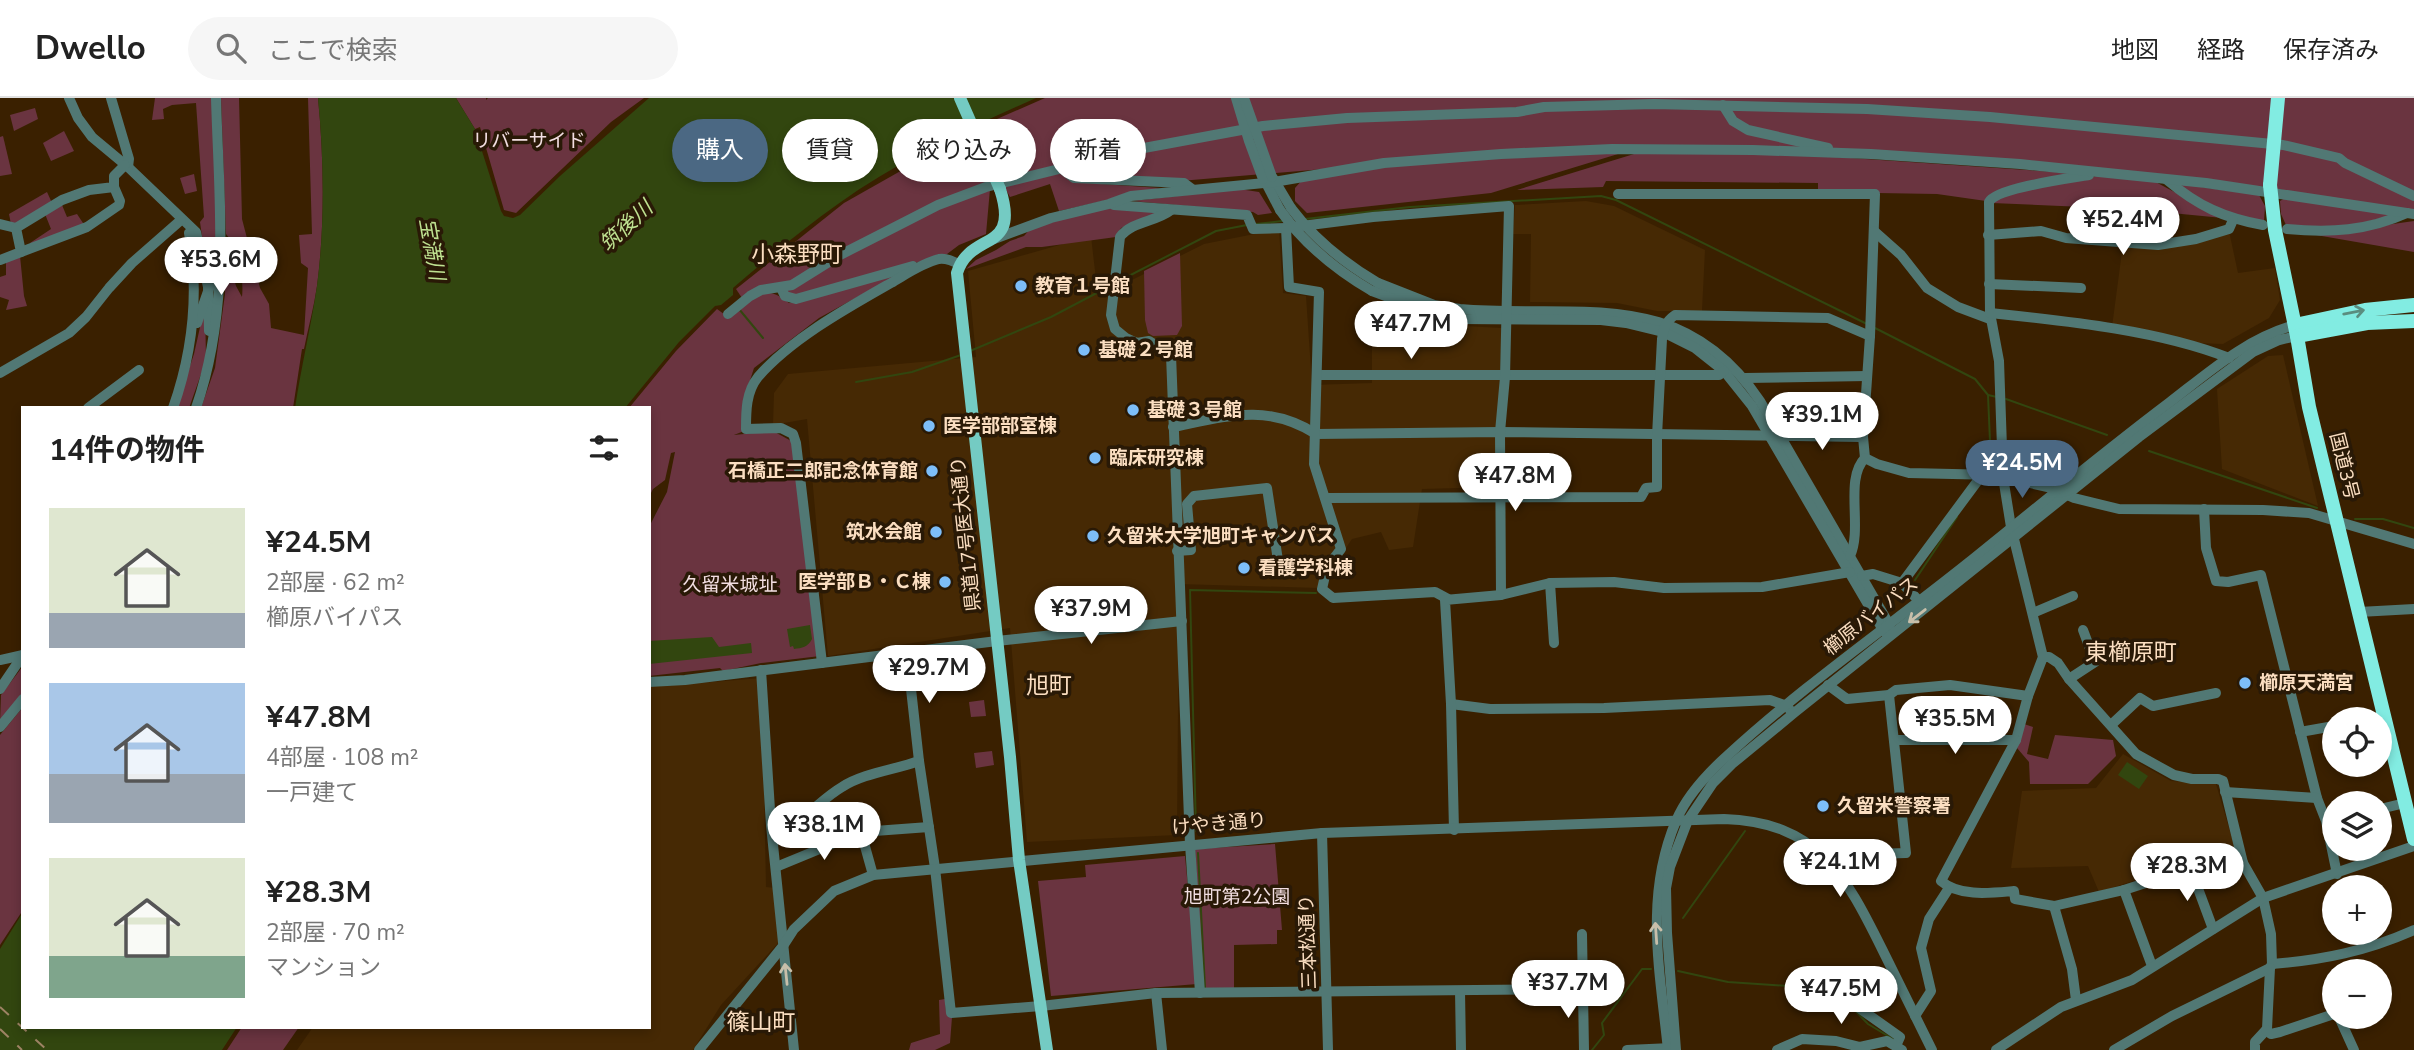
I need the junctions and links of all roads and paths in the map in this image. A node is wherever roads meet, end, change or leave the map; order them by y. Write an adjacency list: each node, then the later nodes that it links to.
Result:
1 (69, 98): 11 (street)
2 (111, 98): 11 (street)
3 (216, 98): 35 (street)
4 (960, 98): 33 (main road, bridge)
5 (1236, 98): 15 (street, bridge)
6 (1244, 98): 15 (street, bridge)
7 (2278, 98): 19 (highway, 国道3号, bridge)
8 (1723, 105): 9 (street); 10 (street); 21 (street)
9 (1146, 148)
10 (1846, 153): 13 (street); 15 (street)
11 (127, 166): 17 (street); 27 (street)
12 (1050, 172): 43 (street)
13 (2100, 172): 14 (street); 34 (street)
14 (2166, 179): 19 (street); 25 (street)
15 (1269, 180): 18 (street); 42 (street, bridge); 42 (street, bridge)
16 (1146, 182): 18 (street)
17 (114, 187): 29 (street); 36 (street)
18 (1193, 189): 22 (street)
19 (2271, 189): 24 (street); 52 (highway, 国道3号)
20 (1618, 194): 32 (street)
21 (2414, 196)
22 (1109, 204): 23 (street); 33 (street)
23 (1171, 210): 30 (street); 67 (street)
24 (2411, 214): 31 (street)
25 (2233, 220): 28 (street); 34 (street)
26 (0, 224): 29 (street)
27 (185, 224): 41 (street); 53 (street); 58 (street)
28 (2263, 225)
29 (16, 228): 36 (street)
30 (1286, 228): 47 (street); 59 (street)
31 (2287, 229)
32 (1874, 232): 48 (street); 51 (street)
33 (998, 234): 39 (main road)
34 (1988, 235): 40 (street)
35 (222, 237): 41 (street); 54 (street)
36 (22, 252): 37 (street)
37 (0, 260)
38 (928, 264): 39 (street); 43 (street); 108 (street)
39 (960, 265): 101 (main road, 県道17号医大通り)
40 (1989, 284): 44 (street); 48 (street)
41 (208, 287): 53 (street); 54 (street)
42 (1375, 287): 47 (street)
43 (781, 288): 46 (street)
44 (2081, 288)
45 (2414, 305): 52 (highway, one-way to 45)
46 (728, 314)
47 (1507, 316): 50 (street); 61 (street)
48 (1990, 316): 55 (street); 76 (street)
49 (2414, 321): 52 (highway)
50 (1665, 328): 51 (street); 57 (street); 60 (street); 63 (street)
51 (1870, 329): 62 (street)
52 (2296, 330): 55 (street, 櫛原バイパス); 69 (street, 櫛原バイパス); 81 (highway, 国道3号)
53 (190, 343): 65 (street)
54 (212, 352): 66 (street)
55 (2230, 358): 69 (street, 櫛原バイパス)
56 (139, 370): 64 (street)
57 (1724, 371): 60 (street); 72 (street)
58 (0, 373)
59 (1318, 375): 61 (street); 70 (street)
60 (1661, 375): 61 (street); 71 (street)
61 (1505, 376): 68 (street)
62 (1867, 376): 63 (street); 73 (street)
63 (1745, 378): 72 (street)
64 (91, 406)
65 (174, 406)
66 (197, 406)
67 (1173, 427): 70 (street); 84 (street)
68 (1500, 432): 70 (street); 71 (street); 78 (street)
69 (2136, 433): 77 (street, 櫛原バイパス)
70 (1316, 434): 79 (street)
71 (1657, 436): 72 (street); 78 (street)
72 (1775, 436): 73 (street); 85 (street); 87 (street)
73 (1863, 437): 74 (street)
74 (1865, 458): 75 (street); 85 (street)
75 (1982, 475): 76 (street); 90 (street)
76 (1999, 476): 77 (street); 82 (street)
77 (2061, 493): 80 (street); 82 (street, 櫛原バイパス)
78 (1500, 497): 79 (street); 91 (street)
79 (1327, 498): 93 (street)
80 (2204, 509): 81 (street); 124 (street)
81 (2338, 522): 83 (street); 96 (highway, 国道3号)
82 (2013, 531): 94 (street, 櫛原バイパス); 97 (street); 99 (street, 櫛原バイパス, one-way to 99)
83 (2414, 544)
84 (1177, 551): 86 (street); 98 (street)
85 (1850, 556): 88 (street)
86 (1279, 568)
87 (1850, 572): 89 (street); 99 (street)
88 (1862, 576): 90 (street); 99 (street)
89 (1550, 583): 91 (street); 102 (street)
90 (1902, 583): 94 (street)
91 (1501, 595): 93 (street)
92 (2073, 596): 97 (street)
93 (1448, 599): 118 (street)
94 (1919, 601): 99 (street, 櫛原バイパス)
95 (2414, 609): 96 (street)
96 (2359, 612): 119 (highway, 国道3号)
97 (2032, 613): 105 (street)
98 (1182, 621): 101 (street); 142 (street)
99 (1888, 630): 112 (street, 櫛原バイパス); 120 (street, 櫛原バイパス)
100 (2083, 630): 110 (street)
101 (997, 641): 103 (street); 144 (main road, 県道17号医大通り)
102 (1554, 643)
103 (907, 653): 108 (street); 128 (street)
104 (21, 655): 107 (street)
105 (2043, 657): 110 (street); 116 (street)
106 (21, 658): 113 (street)
107 (0, 660)
108 (822, 663): 109 (street)
109 (761, 670): 111 (street); 136 (street)
110 (2069, 680): 121 (street)
111 (651, 682)
112 (1828, 685): 115 (street); 120 (street, 櫛原バイパス)
113 (0, 689)
114 (2216, 693): 121 (street)
115 (1889, 695): 116 (street); 125 (street)
116 (2028, 696): 126 (street)
117 (21, 701): 122 (street)
118 (1451, 704): 120 (street); 138 (street)
119 (2380, 707)
120 (1790, 710): 134 (street, 櫛原バイパス); 135 (street, 櫛原バイパス)
121 (2112, 725): 129 (street)
122 (0, 727)
123 (2322, 728): 124 (street)
124 (2300, 732): 130 (street)
125 (1894, 740): 126 (street); 146 (street)
126 (2016, 740): 153 (street)
127 (2392, 753): 131 (highway, 国道3号)
128 (919, 761): 136 (street); 137 (street)
129 (2225, 792): 130 (street); 147 (street)
130 (2317, 798): 132 (street)
131 (2405, 803): 133 (street); 141 (highway, 国道3号)
132 (2322, 806)
133 (2392, 806)
134 (1676, 820): 135 (street, けやき通り); 138 (street, けやき通り); 176 (street, 櫛原バイパス, one-way to 134)
135 (1688, 820): 146 (street, けやき通り); 176 (street, 櫛原バイパス)
136 (771, 825): 148 (street)
137 (929, 827): 139 (street); 150 (street)
138 (1454, 830): 140 (street, けやき通り)
139 (861, 832): 148 (street); 152 (street)
140 (1322, 833): 142 (street, けやき通り); 167 (street, 三本松通り)
141 (2414, 839)
142 (1190, 844): 144 (street, けやき通り); 166 (street)
143 (2414, 846): 151 (street)
144 (1020, 860): 150 (street, けやき通り); 170 (main road, 県道17号医大通り)
145 (2335, 861): 151 (street)
146 (1831, 863): 171 (street, けやき通り)
147 (2243, 863): 149 (street); 155 (street)
148 (776, 867): 160 (street)
149 (2190, 867): 154 (street); 157 (street)
150 (935, 868): 152 (street, けやき通り); 170 (street)
151 (2336, 874): 155 (street)
152 (873, 875): 160 (street, けやき通り)
153 (1949, 888): 156 (street); 171 (street)
154 (2124, 890): 156 (street); 161 (street)
155 (2263, 898): 157 (street); 162 (street)
156 (2054, 906): 169 (street)
157 (2213, 929): 161 (street)
158 (2414, 930): 162 (street)
159 (1582, 934): 163 (street)
160 (783, 946): 177 (street, けやき通り); 178 (street, one-way to 160)
161 (2152, 965): 169 (street)
162 (2271, 966): 174 (street); 188 (street)
163 (1582, 989): 164 (street); 183 (street)
164 (1460, 991): 167 (street); 182 (street)
165 (1156, 993): 166 (street); 170 (street); 180 (street)
166 (1200, 993): 167 (street)
167 (1328, 993): 181 (street, 三本松通り)
168 (1849, 996): 175 (street)
169 (2076, 1000): 187 (street)
170 (1041, 1006): 179 (main road, 県道17号医大通り)
171 (1915, 1016): 186 (street, けやき通り)
172 (2322, 1018): 174 (street)
173 (2344, 1029): 190 (street)
174 (2266, 1030): 189 (street)
175 (1899, 1048): 185 (street)
176 (1672, 1049): 184 (street)
177 (699, 1050)
178 (794, 1050)
179 (1048, 1050)
180 (1162, 1050)
181 (1328, 1050)
182 (1461, 1050)
183 (1584, 1050)
184 (1627, 1050)
185 (1777, 1050)
186 (1932, 1050)
187 (1996, 1050)
188 (2114, 1050)
189 (2255, 1050)
190 (2354, 1050)

